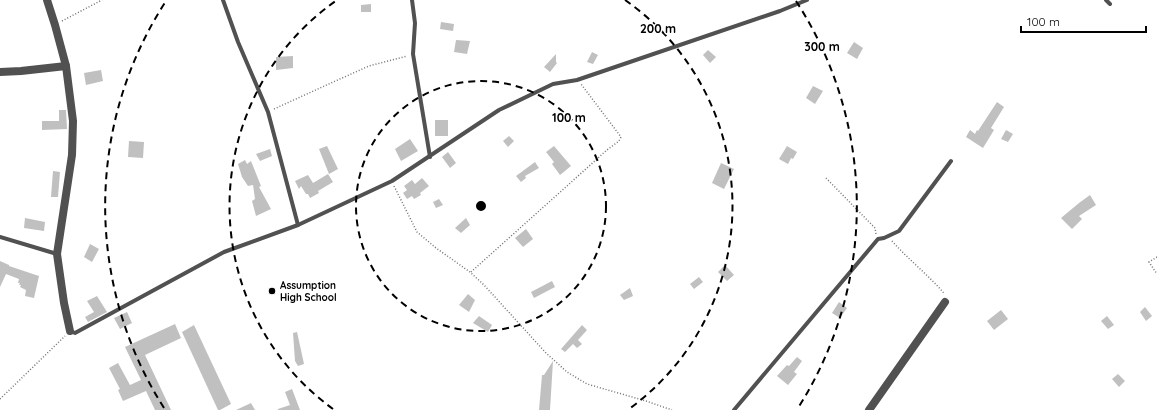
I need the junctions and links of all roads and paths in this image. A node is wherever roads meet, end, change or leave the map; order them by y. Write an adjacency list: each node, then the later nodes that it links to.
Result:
1 (47, 0): 6 (street)
2 (102, 0): 6 (path)
3 (223, 0): 11 (lane)
4 (412, 0): 7 (lane)
5 (806, 0): 10 (lane)
6 (55, 25): 8 (street)
7 (413, 54): 11 (path); 12 (lane)
8 (66, 66): 9 (street); 20 (street)
9 (0, 72)
10 (577, 80): 12 (lane); 22 (path)
11 (268, 112): 16 (lane)
12 (430, 157): 15 (lane)
13 (951, 161): 17 (lane)
14 (826, 178): 19 (path)
15 (392, 181): 16 (lane); 22 (path)
16 (298, 225): 25 (lane)
17 (888, 236): 19 (lane); 24 (path)
18 (0, 237): 20 (lane)
19 (878, 239): 28 (lane)
20 (57, 254): 25 (street)
21 (1157, 258): 23 (path)
22 (470, 272): 27 (path)
23 (1157, 274)
24 (945, 302): 29 (street)
25 (70, 331): 26 (path)
26 (0, 399)
27 (672, 410)
28 (734, 410)
29 (869, 410)

